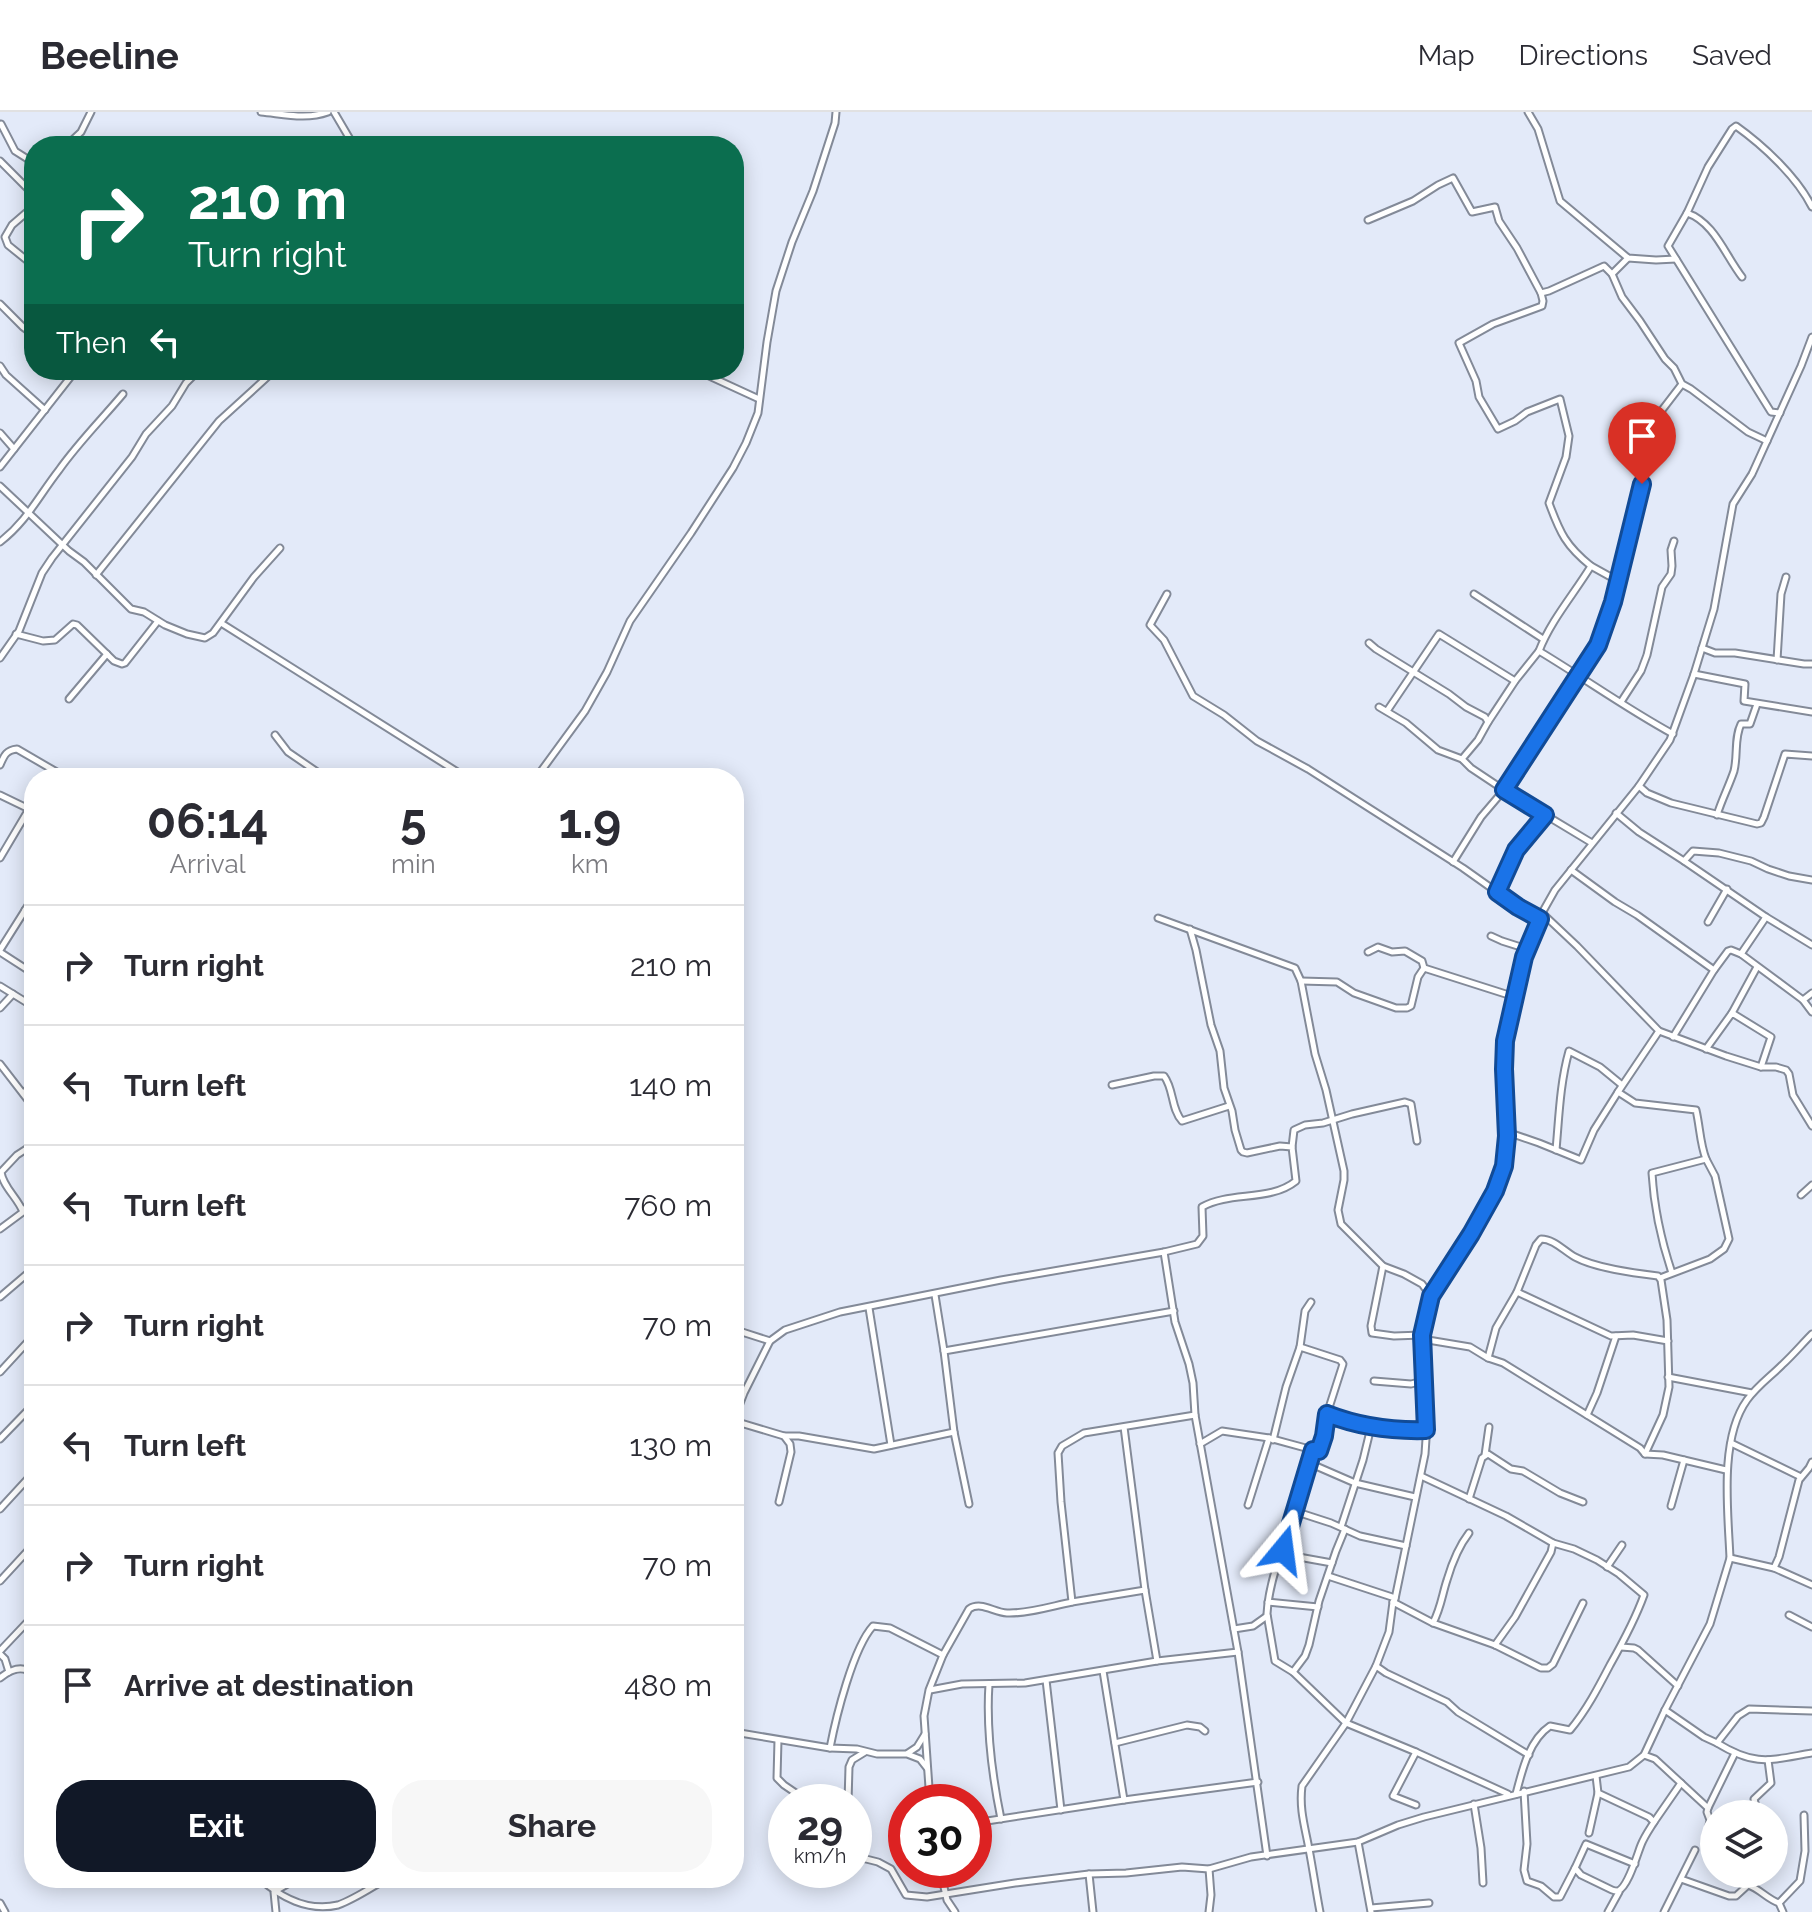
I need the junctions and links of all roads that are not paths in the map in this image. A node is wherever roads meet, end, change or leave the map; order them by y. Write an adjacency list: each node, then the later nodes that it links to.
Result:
1 (91, 112): 8 (street)
2 (261, 112): 3 (street)
3 (328, 112)
4 (334, 112): 9 (street)
5 (836, 112): 33 (street)
6 (1528, 112): 18 (street)
7 (1, 124): 10 (street)
8 (77, 136)
9 (348, 136)
10 (24, 157)
11 (0, 161): 12 (street)
12 (24, 185)
13 (1812, 207): 15 (street)
14 (24, 213): 17 (street)
15 (1687, 213): 19 (street); 21 (street)
16 (1368, 220): 22 (street)
17 (24, 258)
18 (1628, 258): 19 (street); 20 (street)
19 (1676, 259): 35 (street)
20 (1612, 274): 22 (street); 31 (street)
21 (1742, 277)
22 (1541, 293): 46 (street)
23 (0, 304): 24 (street)
24 (24, 328)
25 (1812, 337): 35 (street)
26 (0, 366): 34 (street)
27 (68, 380): 34 (street)
28 (189, 380): 44 (street)
29 (264, 380): 47 (street)
30 (718, 380): 33 (street)
31 (1682, 384): 37 (street); 49 (street)
32 (123, 394): 41 (street)
33 (759, 399): 82 (street)
34 (45, 410): 38 (street)
35 (1780, 413): 37 (street)
36 (0, 433): 38 (street)
37 (1767, 441): 57 (street)
38 (14, 449): 39 (street)
39 (0, 467)
40 (0, 486): 41 (street)
41 (30, 513): 43 (street); 44 (street)
42 (1674, 541): 68 (street)
43 (0, 542)
44 (63, 544): 47 (street); 54 (street)
45 (280, 548): 53 (street)
46 (1591, 566): 49 (street); 55 (street)
47 (96, 575): 52 (street)
48 (1786, 577): 61 (street)
49 (1618, 581): 65 (street)
50 (1167, 594): 94 (street)
51 (1474, 594): 55 (street)
52 (158, 621): 53 (street); 59 (street)
53 (221, 623): 81 (street)
54 (16, 634): 59 (street); 60 (street)
55 (1543, 639): 58 (street)
56 (1369, 643): 63 (street)
57 (1702, 648): 61 (street); 64 (street)
58 (1539, 651): 65 (street); 66 (street)
59 (107, 654): 67 (street)
60 (0, 658)
61 (1777, 660): 62 (street)
62 (1812, 664)
63 (1413, 672): 66 (street); 71 (street); 73 (street)
64 (1694, 674): 69 (street); 74 (street)
65 (1578, 676): 68 (street); 84 (street)
66 (1515, 681): 73 (street)
67 (69, 699)
68 (1621, 702): 74 (street)
69 (1757, 704): 72 (street); 89 (street)
70 (1379, 707): 71 (street)
71 (1387, 711): 77 (street)
72 (1812, 712)
73 (1488, 722): 77 (street)
74 (1673, 734): 83 (street)
75 (275, 735): 80 (street)
76 (1812, 756): 89 (street)
77 (1462, 759): 84 (street)
78 (0, 765): 79 (street)
79 (50, 768)
80 (311, 768)
81 (451, 768)
82 (543, 768)
83 (1639, 786): 87 (street); 89 (street)
84 (1504, 790): 88 (street); 94 (street)
85 (0, 795): 86 (street)
86 (24, 807)
87 (1616, 813): 91 (street); 93 (street)
88 (1545, 815): 91 (street); 98 (street)
89 (1717, 815)
90 (24, 822): 92 (street)
91 (1592, 843): 95 (street)
92 (0, 858)
93 (1684, 861): 96 (street); 97 (street)
94 (1453, 863): 98 (street)
95 (1571, 870): 100 (street); 114 (street)
96 (1812, 880)
97 (1727, 889): 101 (street); 103 (street)
98 (1497, 892): 100 (street)
99 (24, 912): 108 (street)
100 (1541, 916): 107 (street); 125 (street)
101 (1766, 917): 106 (street); 110 (street)
102 (1158, 918): 104 (street)
103 (1708, 922)
104 (1190, 929): 115 (street); 134 (street)
105 (1491, 936): 107 (street)
106 (1812, 945)
107 (1527, 949): 119 (street)
108 (0, 951): 111 (street)
109 (1368, 952): 113 (street)
110 (1741, 954): 112 (street); 114 (street)
111 (24, 967)
112 (1757, 967): 120 (street); 124 (street)
113 (1424, 968): 115 (street); 119 (street)
114 (1714, 970): 126 (street)
115 (1301, 981): 135 (street)
116 (0, 986): 118 (street)
117 (1812, 993): 120 (street)
118 (13, 994): 121 (street); 122 (street)
119 (1515, 997): 137 (street)
120 (1803, 1000): 123 (street)
121 (24, 1001)
122 (0, 1008)
123 (1812, 1012)
124 (1732, 1013): 127 (street); 129 (street)
125 (1659, 1031): 126 (street); 131 (street)
126 (1673, 1037): 127 (street)
127 (1706, 1049): 129 (street)
128 (0, 1064): 133 (street)
129 (1761, 1067): 136 (street)
130 (1112, 1085): 134 (street)
131 (1622, 1085): 132 (street); 141 (street)
132 (1618, 1092): 141 (street); 142 (street)
133 (23, 1093)
134 (1229, 1106): 139 (street)
135 (1333, 1120): 138 (street); 139 (street); 149 (street)
136 (1812, 1126)
137 (1507, 1132): 141 (street); 155 (street)
138 (1417, 1141)
139 (1292, 1147): 148 (street)
140 (24, 1150): 143 (street)
141 (1556, 1150)
142 (1706, 1159): 150 (street); 150 (street)
143 (0, 1176): 146 (street)
144 (1812, 1185): 145 (street)
145 (1801, 1195)
146 (23, 1209): 147 (street)
147 (0, 1229)
148 (1164, 1252): 154 (street); 159 (street)
149 (1383, 1266): 155 (street); 163 (street)
150 (1672, 1273): 152 (street)
151 (24, 1277): 156 (street)
152 (1660, 1278): 153 (street); 165 (street)
153 (1517, 1292): 161 (street); 169 (street)
154 (935, 1295): 158 (street); 168 (street)
155 (1431, 1296): 163 (street)
156 (0, 1297)
157 (1311, 1302): 167 (street)
158 (869, 1308): 164 (street); 191 (street)
159 (1174, 1311): 168 (street); 178 (street)
160 (744, 1333): 164 (street)
161 (1616, 1336): 165 (street); 179 (street)
162 (1811, 1336): 175 (street)
163 (1422, 1337): 169 (street); 173 (street)
164 (770, 1341): 174 (street)
165 (1668, 1341): 171 (street)
166 (24, 1346): 170 (street)
167 (1300, 1347): 177 (street); 188 (street)
168 (944, 1351): 185 (street)
169 (1488, 1358): 179 (street)
170 (0, 1372)
171 (1668, 1377): 175 (street); 193 (street)
172 (1374, 1381): 173 (street)
173 (1423, 1381): 184 (street)
174 (744, 1393)
175 (1752, 1393): 189 (street)
176 (24, 1414): 187 (street)
177 (1327, 1414): 182 (street); 192 (street)
178 (1195, 1415): 181 (street); 190 (street)
179 (1587, 1415): 193 (street)
180 (744, 1423): 186 (street)
181 (1124, 1427): 226 (street); 228 (street)
182 (1371, 1427): 184 (street); 202 (street)
183 (1489, 1427): 194 (street)
184 (1426, 1430): 199 (street)
185 (954, 1432): 191 (street); 207 (street)
186 (784, 1436): 191 (street); 205 (street)
187 (0, 1439)
188 (1271, 1439): 190 (street); 192 (street); 208 (street)
189 (1731, 1443): 198 (street); 200 (street)
190 (1200, 1444): 237 (street)
191 (891, 1445)
192 (1313, 1450): 197 (street)
193 (1645, 1454): 195 (street)
194 (1485, 1455): 204 (street); 206 (street)
195 (1684, 1460): 198 (street); 209 (street)
196 (1812, 1462): 200 (street)
197 (1309, 1463): 202 (street); 211 (street)
198 (1726, 1470): 219 (street)
199 (1421, 1476): 203 (street); 204 (street)
200 (1801, 1477): 222 (street)
201 (24, 1483): 210 (street)
202 (1355, 1483): 203 (street); 212 (street)
203 (1415, 1497): 216 (street)
204 (1469, 1499): 214 (street)
205 (779, 1502)
206 (1583, 1502)
207 (969, 1504)
208 (1248, 1505)
209 (1671, 1506)
210 (0, 1509)
211 (1294, 1511): 212 (street); 217 (street)
212 (1343, 1528): 216 (street); 220 (street)
213 (1469, 1533): 234 (street)
214 (1553, 1543): 221 (street); 238 (street)
215 (1622, 1545): 221 (street)
216 (1406, 1546): 227 (street)
217 (1282, 1554): 220 (street); 229 (street)
218 (24, 1555): 224 (street)
219 (1730, 1558): 222 (street); 252 (street)
220 (1332, 1563): 223 (street)
221 (1607, 1567): 239 (street)
222 (1774, 1568): 225 (street)
223 (1328, 1576): 227 (street); 231 (street)
224 (0, 1581)
225 (1812, 1585)
226 (1145, 1590): 228 (street); 243 (street)
227 (1394, 1600): 234 (street); 244 (street)
228 (1072, 1602): 242 (street)
229 (1268, 1602): 231 (street); 233 (street)
230 (1583, 1603): 238 (street)
231 (1318, 1607): 248 (street)
232 (1789, 1615): 236 (street)
233 (1267, 1616): 237 (street); 248 (street)
234 (1433, 1623): 238 (street)
235 (24, 1626): 240 (street)
236 (1812, 1627)
237 (1234, 1629): 241 (street)
238 (1495, 1645)
239 (1620, 1647): 252 (street); 269 (street)
240 (0, 1652): 247 (street)
241 (1238, 1652): 243 (street); 274 (street)
242 (943, 1655): 253 (street); 263 (street)
243 (1157, 1661): 246 (street)
244 (1376, 1666): 256 (street); 269 (street)
245 (24, 1668): 247 (street)
246 (1103, 1671): 250 (street); 261 (street)
247 (9, 1672): 249 (street)
248 (1293, 1672): 256 (street)
249 (0, 1678)
250 (1046, 1680): 251 (street); 288 (street)
251 (989, 1684): 253 (street); 290 (street)
252 (1678, 1686): 254 (street)
253 (929, 1690): 259 (street)
254 (1665, 1710): 262 (street); 270 (street)
255 (1812, 1711): 262 (street)
256 (1346, 1723): 265 (street); 295 (street)
257 (1205, 1731): 261 (street)
258 (744, 1734): 260 (street)
259 (925, 1734): 268 (street); 272 (street)
260 (778, 1740): 263 (street); 276 (street)
261 (1115, 1743): 282 (street)
262 (1717, 1743): 266 (street)
263 (830, 1748): 264 (street)
264 (865, 1752): 268 (street); 277 (street)
265 (1416, 1752): 281 (street); 287 (street)
266 (1735, 1753): 271 (street); 283 (street)
267 (1812, 1753): 271 (street)
268 (907, 1754): 272 (street)
269 (1529, 1755): 281 (street)
270 (1644, 1755): 273 (street); 275 (street)
271 (1768, 1760): 284 (street)
272 (927, 1769): 278 (street)
273 (1596, 1776): 279 (street); 280 (street)
274 (1258, 1782): 282 (street); 297 (street)
275 (1681, 1783): 285 (street); 292 (street)
276 (783, 1784)
277 (849, 1784)
278 (928, 1784)
279 (1524, 1791): 281 (street); 300 (street)
280 (1598, 1793): 292 (street); 293 (street)
281 (1512, 1795): 286 (street)
282 (1124, 1800): 288 (street)
283 (1712, 1800)
284 (1754, 1800)
285 (1700, 1801)
286 (1474, 1804): 294 (street); 304 (street)
287 (1416, 1805)
288 (1061, 1810): 290 (street)
289 (1804, 1815): 318 (street)
290 (1001, 1819): 291 (street)
291 (992, 1820)
292 (1654, 1822): 299 (street)
293 (1589, 1833)
294 (1358, 1842): 295 (street); 319 (street)
295 (1309, 1850): 297 (street); 325 (street)
296 (1695, 1850): 303 (street)
297 (1267, 1856): 301 (street)
298 (872, 1860): 315 (street)
299 (1635, 1864): 300 (street); 313 (street)
300 (1575, 1868): 313 (street)
301 (1209, 1869): 302 (street); 324 (street)
302 (1089, 1874): 315 (street); 323 (street)
303 (1681, 1879): 305 (street); 327 (street)
304 (1483, 1883)
305 (1700, 1886)
306 (270, 1888): 314 (street)
307 (281, 1888): 314 (street)
308 (369, 1888): 314 (street)
309 (944, 1888): 315 (street)
310 (1706, 1888): 311 (street)
311 (1745, 1888)
312 (1757, 1888): 318 (street)
313 (1620, 1890): 326 (street)
314 (274, 1892): 321 (street)
315 (945, 1894): 322 (street)
316 (0, 1903): 320 (street)
317 (1429, 1903): 319 (street)
318 (1779, 1903): 328 (street)
319 (1371, 1910)
320 (5, 1912)
321 (276, 1912)
322 (955, 1912)
323 (1093, 1912)
324 (1209, 1912)
325 (1320, 1912)
326 (1608, 1912)
327 (1664, 1912)
328 (1783, 1912)

